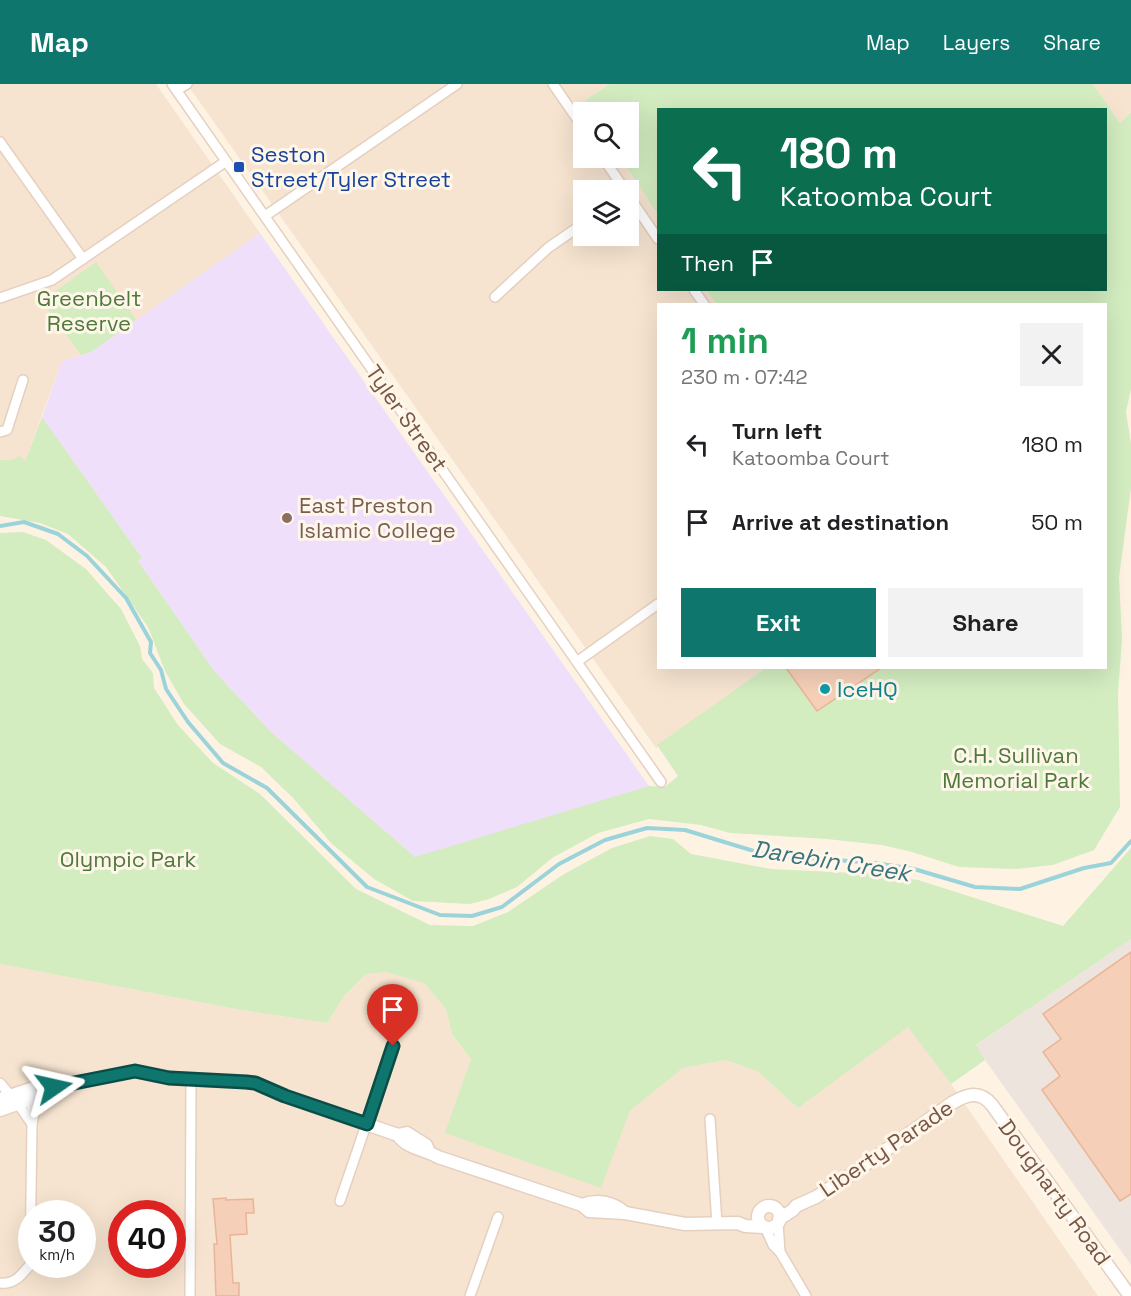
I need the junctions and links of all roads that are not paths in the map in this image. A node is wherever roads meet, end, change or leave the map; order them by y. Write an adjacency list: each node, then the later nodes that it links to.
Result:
1 (187, 84): 4 (street)
2 (457, 84): 9 (street)
3 (553, 84): 5 (street)
4 (174, 87): 7 (street, Tyler Street)
5 (573, 113)
6 (0, 142): 12 (street)
7 (225, 162): 9 (street, Tyler Street); 12 (street)
8 (639, 211): 11 (street)
9 (266, 216): 18 (street, Tyler Street)
10 (573, 231): 13 (street)
11 (657, 237)
12 (83, 259): 14 (street)
13 (495, 297)
14 (0, 298)
15 (23, 380): 16 (street)
16 (0, 432)
17 (657, 605): 18 (street)
18 (578, 661): 19 (street, Tyler Street)
19 (661, 782)
20 (393, 1046): 27 (street)
21 (191, 1079): 23 (street); 27 (street); 37 (street)
22 (0, 1083): 25 (street)
23 (54, 1087): 25 (street); 25 (street)
24 (976, 1094): 31 (street, Liberty Parade); 40 (street, Dougharty Road)
25 (9, 1104): 36 (street)
26 (710, 1119): 33 (street)
27 (367, 1124): 28 (street); 33 (street)
28 (340, 1201)
29 (760, 1211): 31 (street); 32 (street); 34 (street)
30 (498, 1217): 38 (street)
31 (777, 1217): 34 (street); 35 (street)
32 (738, 1223): 33 (street); 34 (street)
33 (717, 1224)
34 (764, 1227): 35 (street)
35 (780, 1252): 39 (street)
36 (0, 1283)
37 (190, 1296)
38 (470, 1296)
39 (806, 1296)
40 (1130, 1296)

